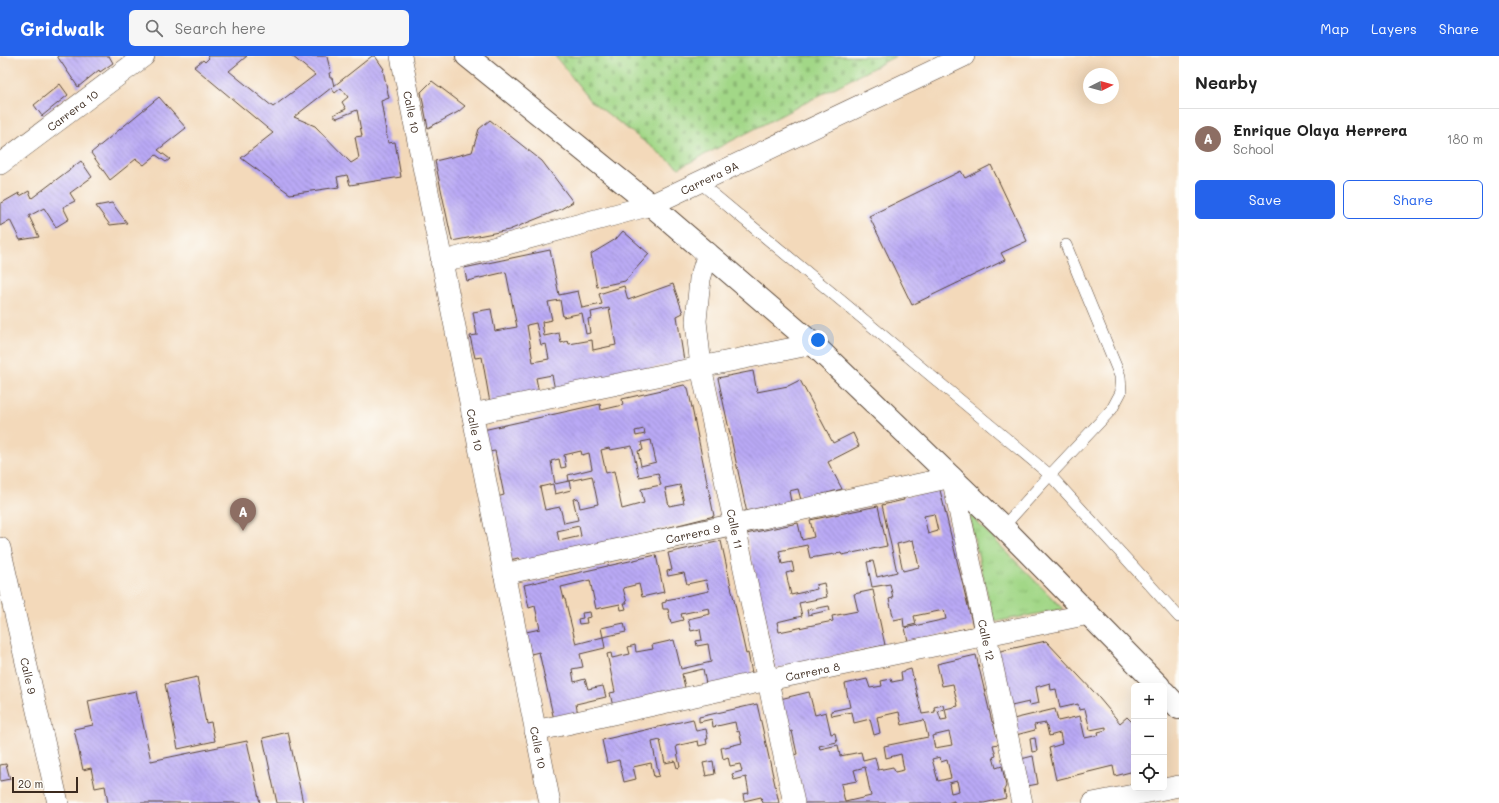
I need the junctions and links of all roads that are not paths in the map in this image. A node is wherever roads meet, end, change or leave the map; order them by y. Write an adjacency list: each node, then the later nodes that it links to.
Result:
1 (144, 56): 5 (street, Carrera 10)
2 (401, 56): 10 (street, Calle 10)
3 (467, 56): 7 (highway)
4 (964, 56): 6 (street, Carrera 9A)
5 (0, 164)
6 (699, 182): 7 (street, Carrera 9A); 14 (lane)
7 (651, 205): 9 (highway); 10 (street, Carrera 9A)
8 (1066, 245): 14 (lane)
9 (708, 253): 11 (highway); 12 (street, Calle 11)
10 (441, 262): 13 (street, Calle 10)
11 (813, 344): 12 (street); 15 (highway)
12 (701, 367): 13 (street); 16 (street, Calle 11)
13 (472, 414): 19 (street, Calle 10)
14 (1050, 475): 17 (lane); 21 (lane)
15 (952, 477): 16 (street, Carrera 9); 17 (highway); 22 (street, Calle 12)
16 (735, 523): 19 (street, Carrera 9); 23 (street, Calle 11)
17 (1003, 527): 20 (highway)
18 (0, 548): 29 (street, Calle 9)
19 (504, 574): 27 (street, Calle 10)
20 (1089, 614): 22 (street, Carrera 8); 24 (highway)
21 (1179, 617)
22 (985, 634): 23 (street, Carrera 8); 32 (street, Calle 12)
23 (768, 680): 27 (street, Carrera 8); 31 (street, Calle 11)
24 (1156, 683)
25 (1167, 695): 26 (highway)
26 (1179, 708)
27 (535, 731): 30 (street, Calle 10)
28 (1179, 786): 33 (street)
29 (58, 803)
30 (550, 803)
31 (794, 803)
32 (1022, 803)
33 (1093, 803)

